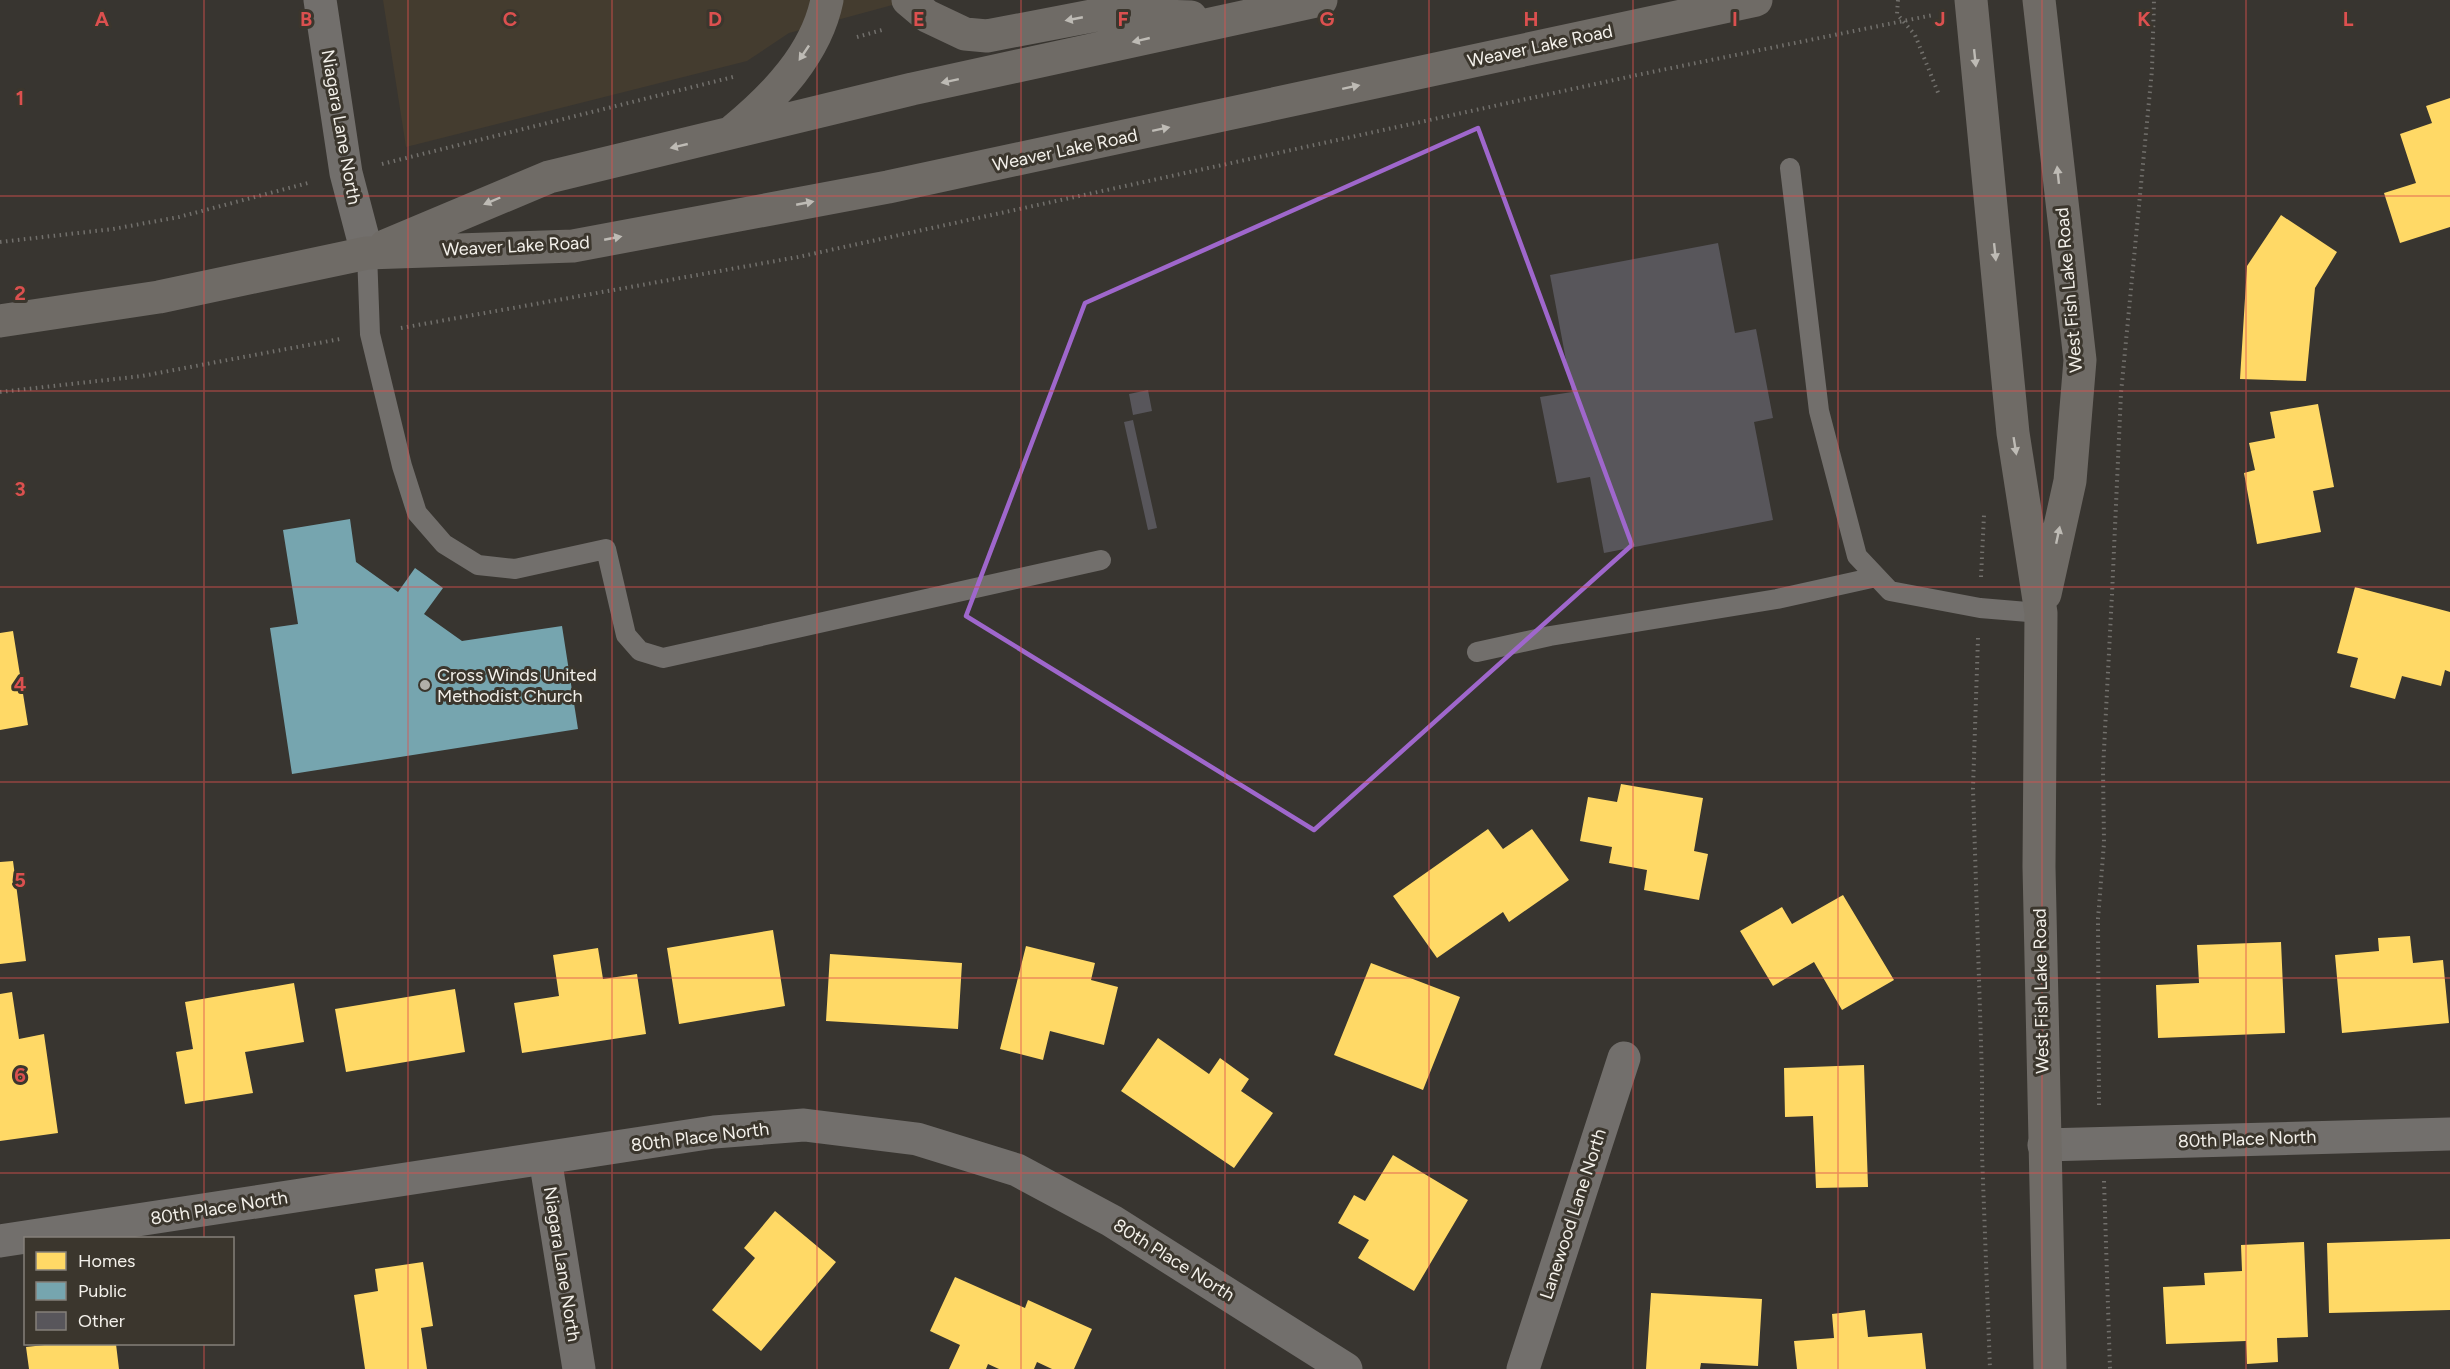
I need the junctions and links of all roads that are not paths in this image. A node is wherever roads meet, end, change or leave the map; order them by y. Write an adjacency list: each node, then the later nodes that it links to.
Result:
1 (320, 0): 11 (street, Niagara Lane North)
2 (827, 0): 9 (main road, one-way to 9)
3 (1321, 0): 8 (main road, Weaver Lake Road)
4 (1756, 0): 11 (main road, Weaver Lake Road, one-way to 4)
5 (1971, 0): 15 (main road, West Fish Lake Road, one-way to 15)
6 (2039, 0): 15 (main road, West Fish Lake Road, one-way to 6)
7 (918, 8): 8 (main road, one-way to 7)
8 (1237, 18): 9 (main road, Weaver Lake Road, one-way to 9)
9 (729, 133): 11 (main road, Weaver Lake Road, one-way to 11)
10 (1790, 168): 14 (lane)
11 (367, 253): 12 (main road, Weaver Lake Road); 13 (lane)
12 (0, 321)
13 (1101, 560)
14 (1876, 577): 15 (lane); 16 (lane)
15 (2041, 613): 19 (main road, West Fish Lake Road)
16 (1477, 652)
17 (1624, 1058): 26 (street, Lanewood Lane North)
18 (2450, 1134): 19 (street, 80th Place North)
19 (2044, 1145): 27 (main road, West Fish Lake Road)
20 (545, 1158): 22 (street, 80th Place North); 24 (street, Niagara Lane North); 25 (street, 80th Place North)
21 (24, 1237): 23 (street, 80th Place North)
22 (26, 1237)
23 (0, 1241)
24 (579, 1369)
25 (1346, 1369)
26 (1523, 1369)
27 (2050, 1369)

